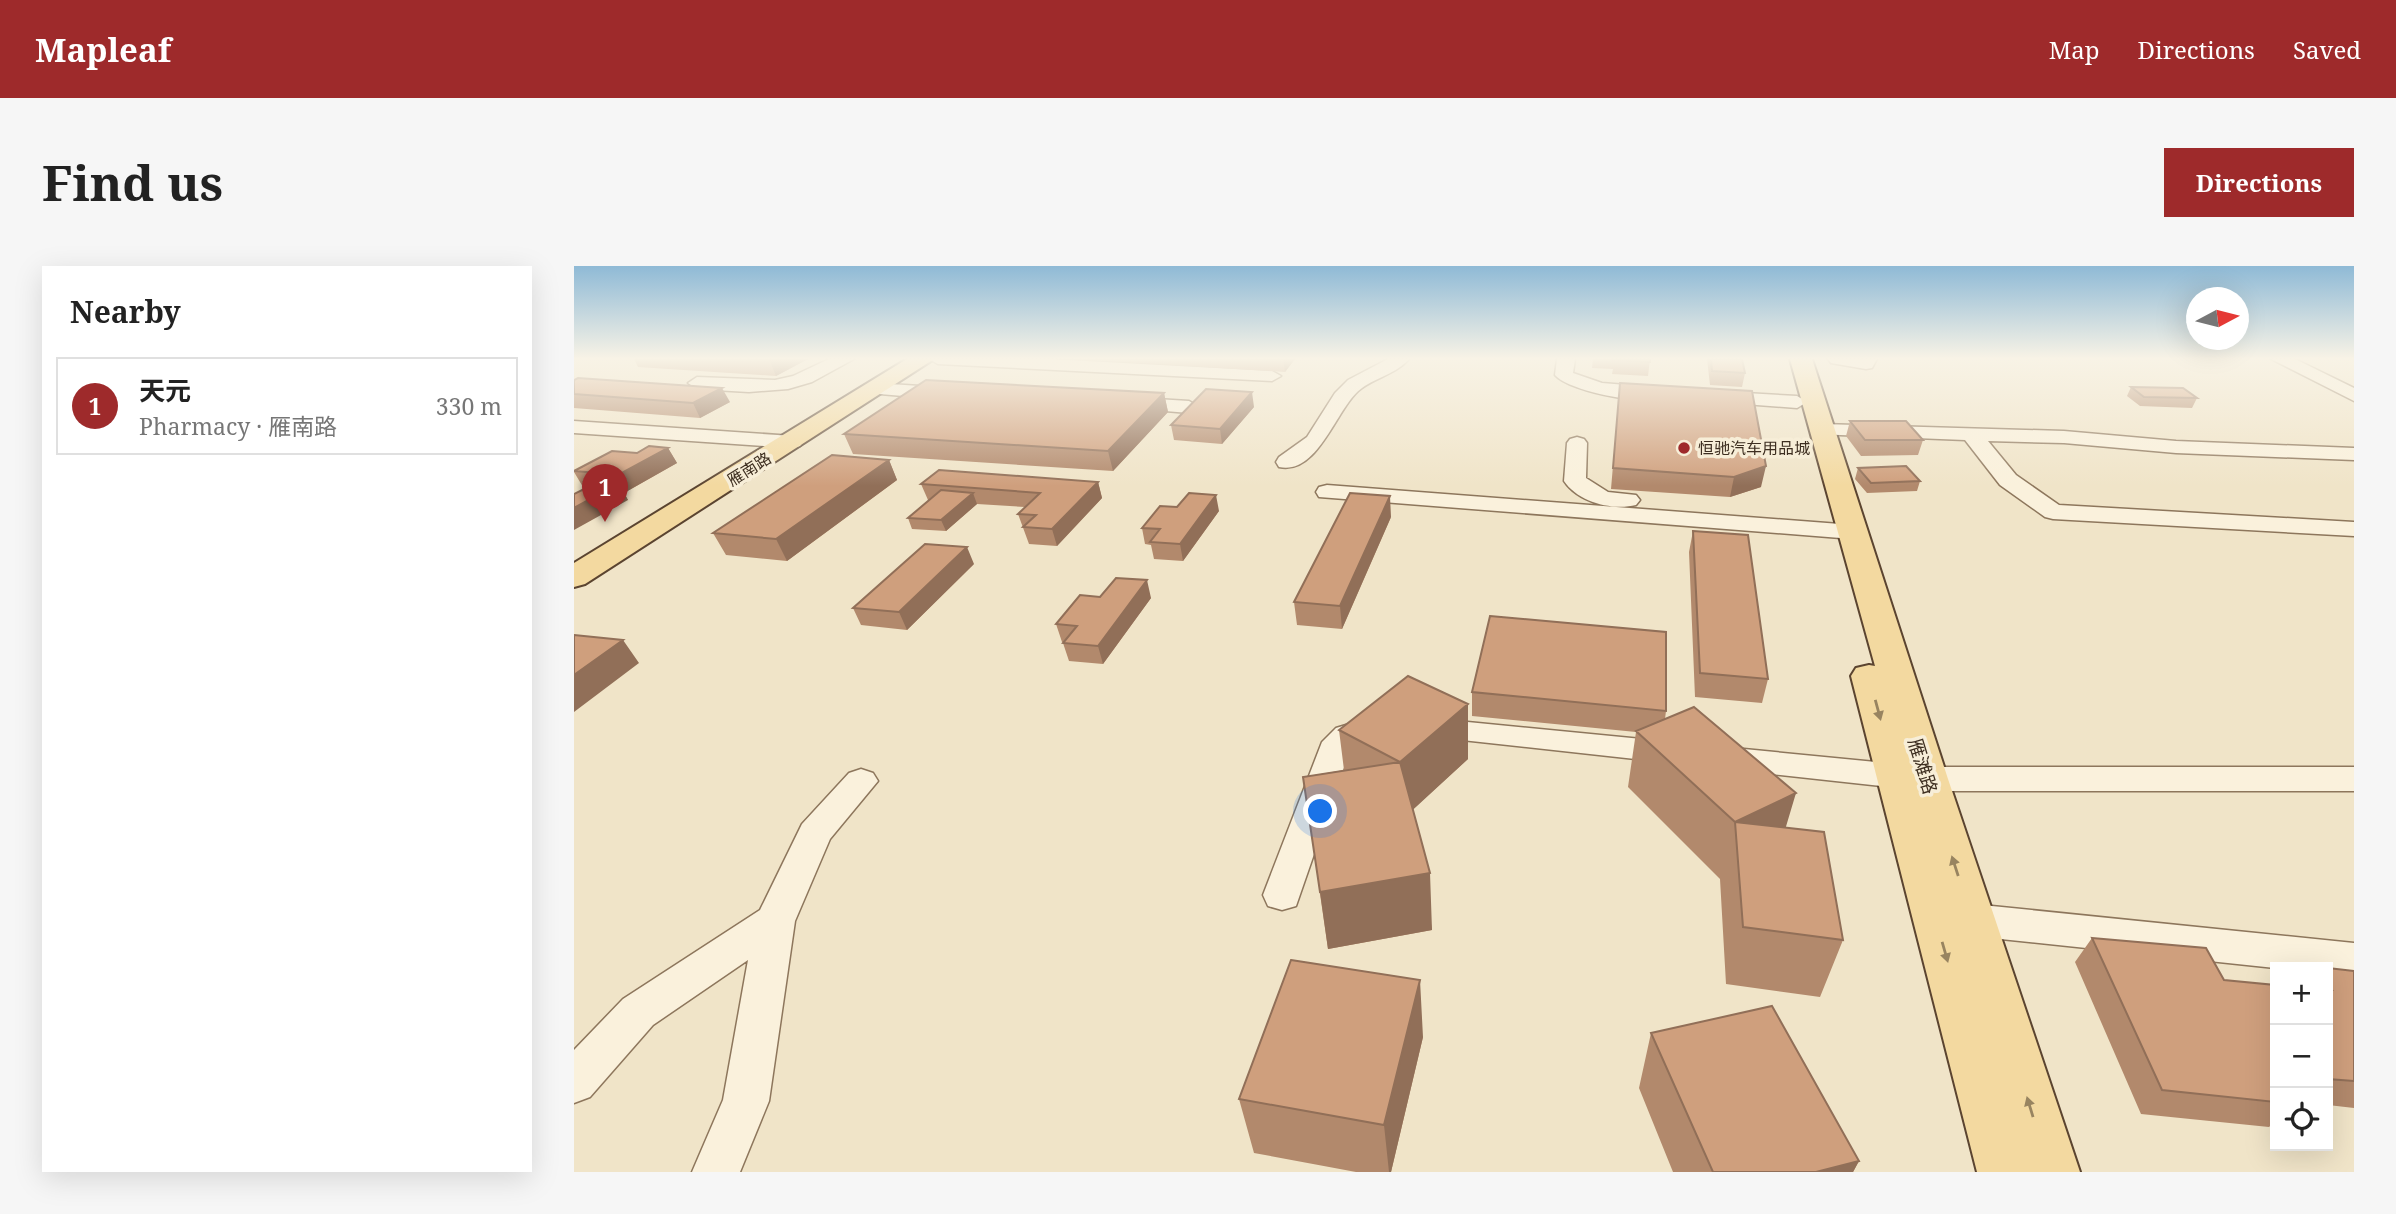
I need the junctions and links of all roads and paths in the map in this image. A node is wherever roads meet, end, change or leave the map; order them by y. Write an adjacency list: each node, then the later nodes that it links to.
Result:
1 (856, 401): 11 (main road, 雁南路)
2 (1339, 401): 14 (street)
3 (1721, 401): 8 (street)
4 (1803, 401): 8 (main road, 雁滩路)
5 (1807, 401): 8 (main road, 雁滩路)
6 (1107, 402): 7 (street)
7 (1189, 407)
8 (1809, 416): 10 (street); 16 (main road, 雁滩路)
9 (574, 427): 11 (street)
10 (1970, 434): 13 (street); 17 (street)
11 (793, 442): 18 (main road, 雁南路)
12 (1577, 443): 16 (street)
13 (2354, 454)
14 (1287, 462)
15 (1327, 492): 16 (street)
16 (1836, 524): 19 (main road, 雁滩路)
17 (2354, 529)
18 (574, 577)
19 (1911, 778): 20 (street); 22 (street); 23 (main road, 雁滩路, one-way to 19); 28 (main road, 雁滩路, one-way to 28)
20 (2354, 779)
21 (861, 781): 24 (street)
22 (1282, 895)
23 (1972, 920): 25 (street); 29 (main road, 雁滩路, one-way to 23)
24 (775, 921): 26 (street); 27 (street)
25 (2354, 960)
26 (574, 1082)
27 (716, 1172)
28 (2007, 1172)
29 (2050, 1172)

